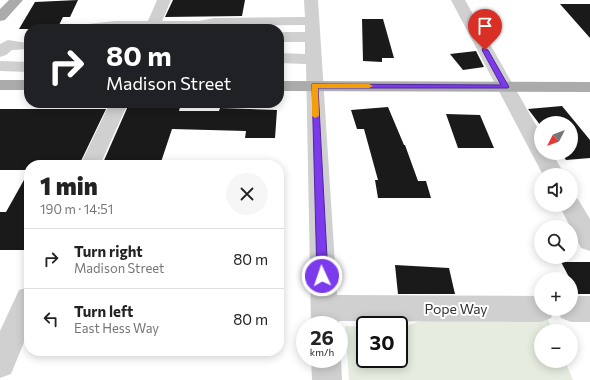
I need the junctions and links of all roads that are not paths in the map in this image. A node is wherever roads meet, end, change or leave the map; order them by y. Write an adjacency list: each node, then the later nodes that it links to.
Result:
1 (16, 0): 5 (main road)
2 (164, 0): 6 (street)
3 (311, 0): 10 (street)
4 (458, 0): 21 (street)
5 (0, 17)
6 (154, 24)
7 (208, 24): 8 (street)
8 (242, 24)
9 (284, 27): 10 (street)
10 (312, 29): 11 (street); 15 (street)
11 (284, 36)
12 (22, 46): 13 (street)
13 (0, 52)
14 (284, 58): 15 (street)
15 (313, 59): 20 (street)
16 (15, 67): 17 (street)
17 (0, 84): 18 (main road)
18 (24, 85)
19 (284, 86): 20 (main road)
20 (314, 86): 21 (main road); 32 (street)
21 (505, 87): 22 (main road); 24 (street)
22 (590, 87)
23 (117, 108): 25 (street)
24 (534, 139)
25 (92, 160)
26 (574, 212): 27 (street)
27 (590, 241)
28 (534, 309): 32 (street, Pope Way)
29 (578, 309): 30 (street)
30 (590, 309)
31 (24, 311): 33 (street)
32 (324, 316)
33 (0, 363)
34 (326, 368): 35 (street)
35 (327, 380)

